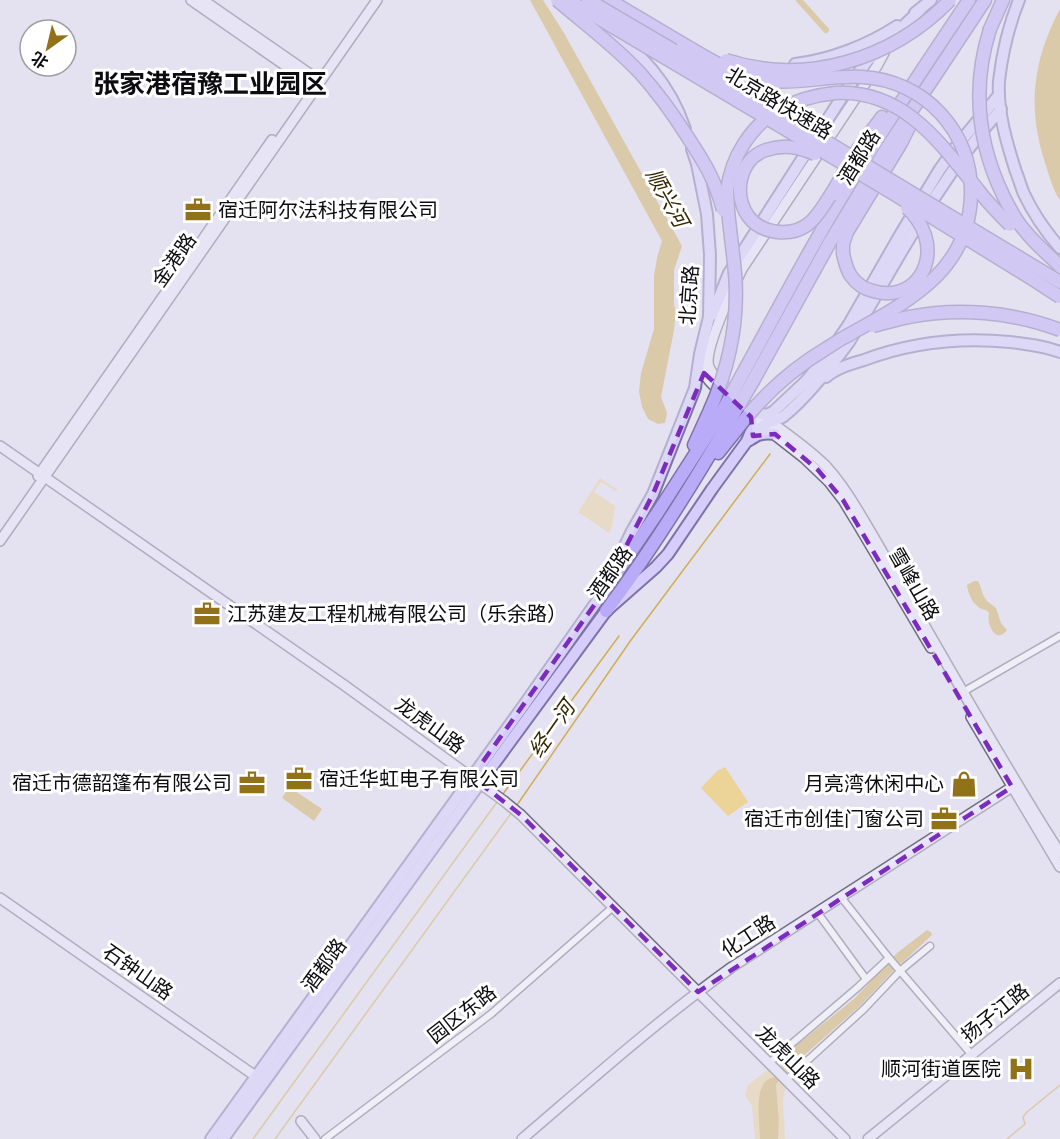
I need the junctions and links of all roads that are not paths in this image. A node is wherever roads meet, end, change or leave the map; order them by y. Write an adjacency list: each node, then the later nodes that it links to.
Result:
1 (191, 0): 20 (street)
2 (203, 0): 20 (street)
3 (369, 0): 20 (street, 金港路)
4 (376, 0): 20 (street, 金港路)
5 (556, 0): 25 (highway, bridge); 31 (main road, 北京路)
6 (568, 0): 23 (highway, 北京路快速路, bridge)
7 (588, 0): 28 (highway, 北京路快速路, bridge)
8 (602, 0): 18 (main road)
9 (609, 0): 19 (highway)
10 (931, 0): 18 (main road)
11 (950, 0): 19 (highway, bridge)
12 (963, 0): 23 (highway, bridge)
13 (969, 0): 37 (highway, 酒都路)
14 (985, 0): 37 (highway, 酒都路)
15 (991, 0): 24 (highway, bridge)
16 (1003, 0): 27 (highway, bridge)
17 (1019, 0): 21 (main road)
18 (882, 40): 31 (main road); 36 (street)
19 (683, 44): 32 (highway, bridge)
20 (316, 82): 45 (street, 金港路)
21 (999, 95): 22 (main road); 40 (main road)
22 (1001, 110): 26 (main road); 39 (main road)
23 (851, 169): 24 (highway, 北京路快速路, bridge)
24 (881, 186): 29 (highway, 北京路快速路, bridge)
25 (730, 236): 27 (highway, bridge); 41 (highway, bridge)
26 (1060, 248)
27 (1060, 267)
28 (1060, 282)
29 (1060, 297)
30 (1060, 330): 32 (highway, bridge)
31 (705, 334): 34 (main road, 北京路)
32 (845, 337): 41 (highway, bridge)
33 (1060, 352): 39 (main road)
34 (700, 354): 35 (street); 38 (main road, 北京路)
35 (704, 373): 36 (street); 38 (street); 40 (street, 雪峰山路)
36 (714, 375): 40 (street)
37 (748, 378): 41 (highway, 酒都路, bridge)
38 (695, 388): 48 (main road, 北京路)
39 (812, 389): 42 (main road)
40 (754, 415): 42 (street, 雪峰山路); 44 (main road)
41 (724, 420): 48 (highway, 酒都路); 49 (highway, 酒都路)
42 (772, 428): 44 (main road); 51 (street, 雪峰山路); 53 (street, 雪峰山路)
43 (0, 446): 45 (street, 龙虎山路)
44 (742, 449): 49 (main road)
45 (42, 475): 46 (street, 金港路); 47 (street, 金港路); 52 (street, 龙虎山路)
46 (0, 530)
47 (0, 541)
48 (600, 597): 52 (main road, 酒都路)
49 (606, 611): 52 (main road, 酒都路)
50 (1060, 636): 51 (street)
51 (963, 692): 54 (street, 雪峰山路)
52 (476, 780): 58 (street, 龙虎山路); 68 (main road, 酒都路)
53 (1012, 787): 55 (street, 雪峰山路); 56 (street, 化工路)
54 (1060, 853)
55 (1060, 867)
56 (842, 897): 59 (street, 化工路); 61 (street)
57 (0, 898): 68 (street, 石钟山路)
58 (613, 907): 65 (street, 龙虎山路); 74 (street, 园区东路)
59 (817, 912): 63 (street); 65 (street, 化工路)
60 (930, 946): 62 (street)
61 (890, 958): 62 (street); 63 (street)
62 (901, 970): 66 (street); 69 (street)
63 (866, 979): 67 (street)
64 (1060, 983): 66 (street, 扬子江路)
65 (698, 992): 67 (street, 龙虎山路); 75 (street, 化工路)
66 (972, 1055): 77 (street, 扬子江路)
67 (769, 1062): 69 (street, 龙虎山路)
68 (260, 1079): 71 (main road, 酒都路); 72 (main road, 酒都路)
69 (786, 1080): 76 (street, 龙虎山路)
70 (301, 1121): 73 (street)
71 (211, 1139)
72 (223, 1139)
73 (315, 1139)
74 (326, 1139)
75 (522, 1139)
76 (845, 1139)
77 (868, 1139)

